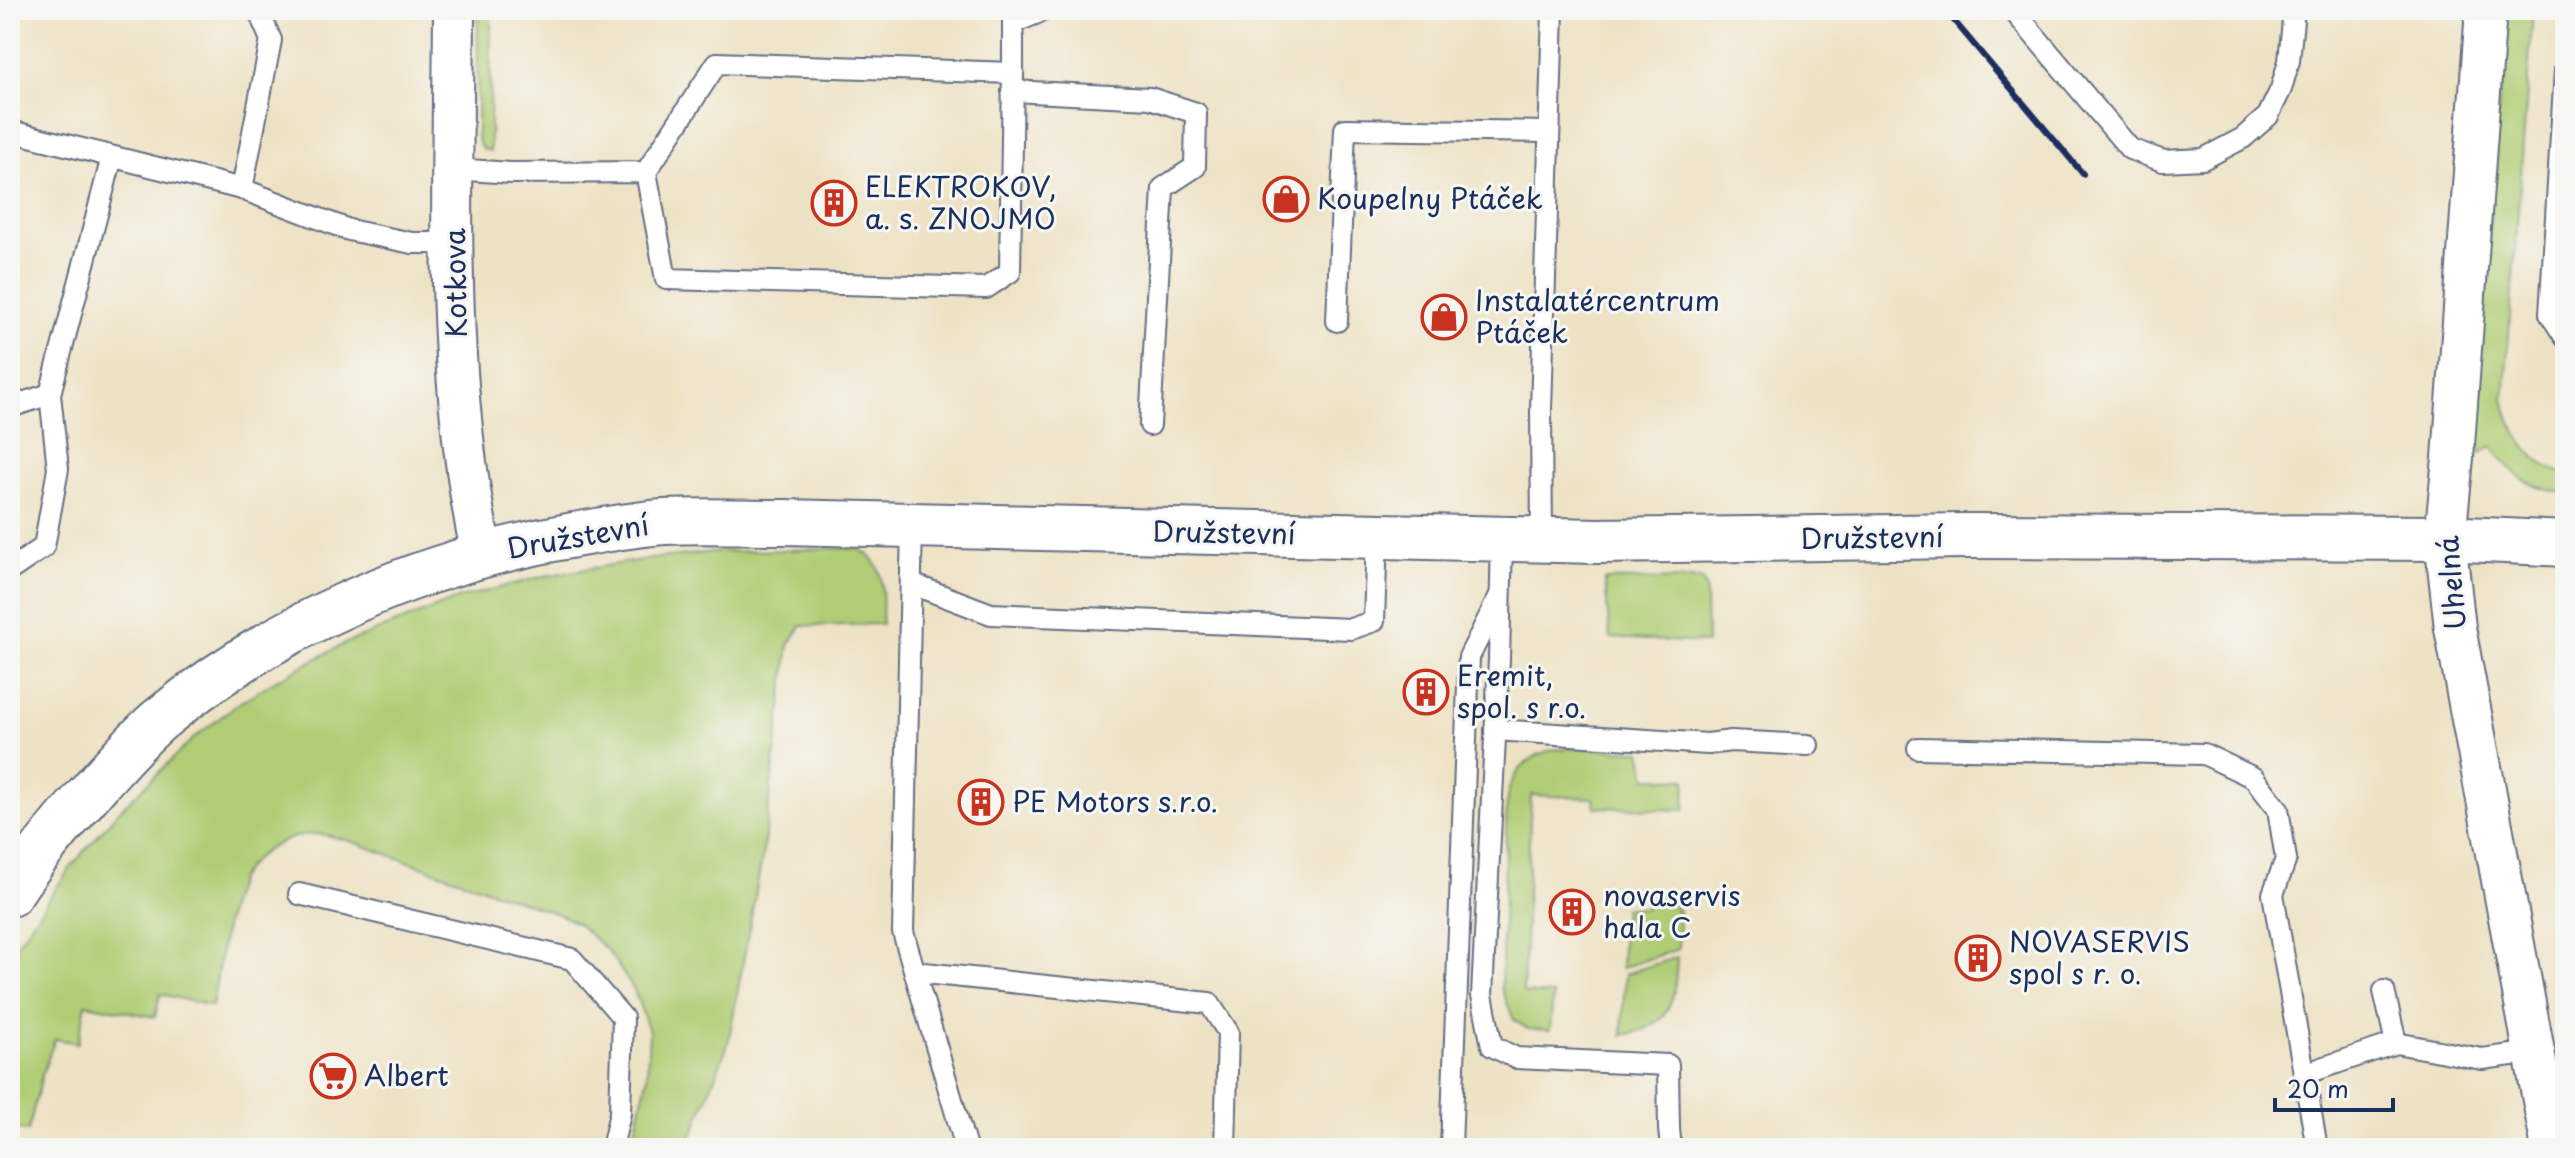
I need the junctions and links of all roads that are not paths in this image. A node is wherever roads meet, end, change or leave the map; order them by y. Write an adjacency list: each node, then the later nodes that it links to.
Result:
1 (258, 10): 16 (lane)
2 (454, 10): 14 (street, Kotkova)
3 (1045, 10): 8 (lane)
4 (1553, 10): 12 (lane)
5 (2013, 10): 6 (lane)
6 (2294, 10)
7 (2486, 10): 25 (street, Uhelná)
8 (1013, 16): 10 (lane)
9 (2565, 70): 19 (lane)
10 (1013, 82): 15 (lane); 15 (lane); 22 (lane)
11 (10, 131): 13 (lane)
12 (1549, 132): 18 (lane); 26 (lane)
13 (112, 157): 16 (lane); 20 (lane)
14 (454, 169): 15 (lane); 17 (street, Kotkova)
15 (646, 172)
16 (242, 189): 17 (lane)
17 (454, 243): 28 (street, Kotkova)
18 (1337, 321)
19 (2565, 337)
20 (50, 394): 21 (lane); 29 (lane)
21 (10, 407)
22 (1150, 425)
23 (912, 525): 24 (main road, Družstevní); 28 (main road, Družstevní); 30 (lane)
24 (1377, 537): 26 (main road, Družstevní); 30 (lane)
25 (2445, 538): 26 (main road, Družstevní); 27 (main road, Družstevní); 40 (street, Uhelná)
26 (1522, 540): 31 (lane)
27 (2565, 544)
28 (482, 555): 35 (main road, Družstevní)
29 (10, 570)
30 (912, 584): 37 (lane)
31 (1502, 590): 32 (lane); 45 (lane)
32 (1495, 730): 33 (lane); 46 (lane)
33 (1808, 745)
34 (1918, 748): 41 (lane)
35 (10, 894)
36 (299, 894): 42 (lane)
37 (915, 972): 43 (lane); 44 (lane)
38 (2384, 991): 39 (lane)
39 (2396, 1043): 40 (lane); 41 (lane)
40 (2534, 1052): 48 (street, Uhelná)
41 (2304, 1074): 47 (lane)
42 (612, 1148)
43 (966, 1148)
44 (1225, 1148)
45 (1451, 1148)
46 (1671, 1148)
47 (2317, 1148)
48 (2552, 1148)

